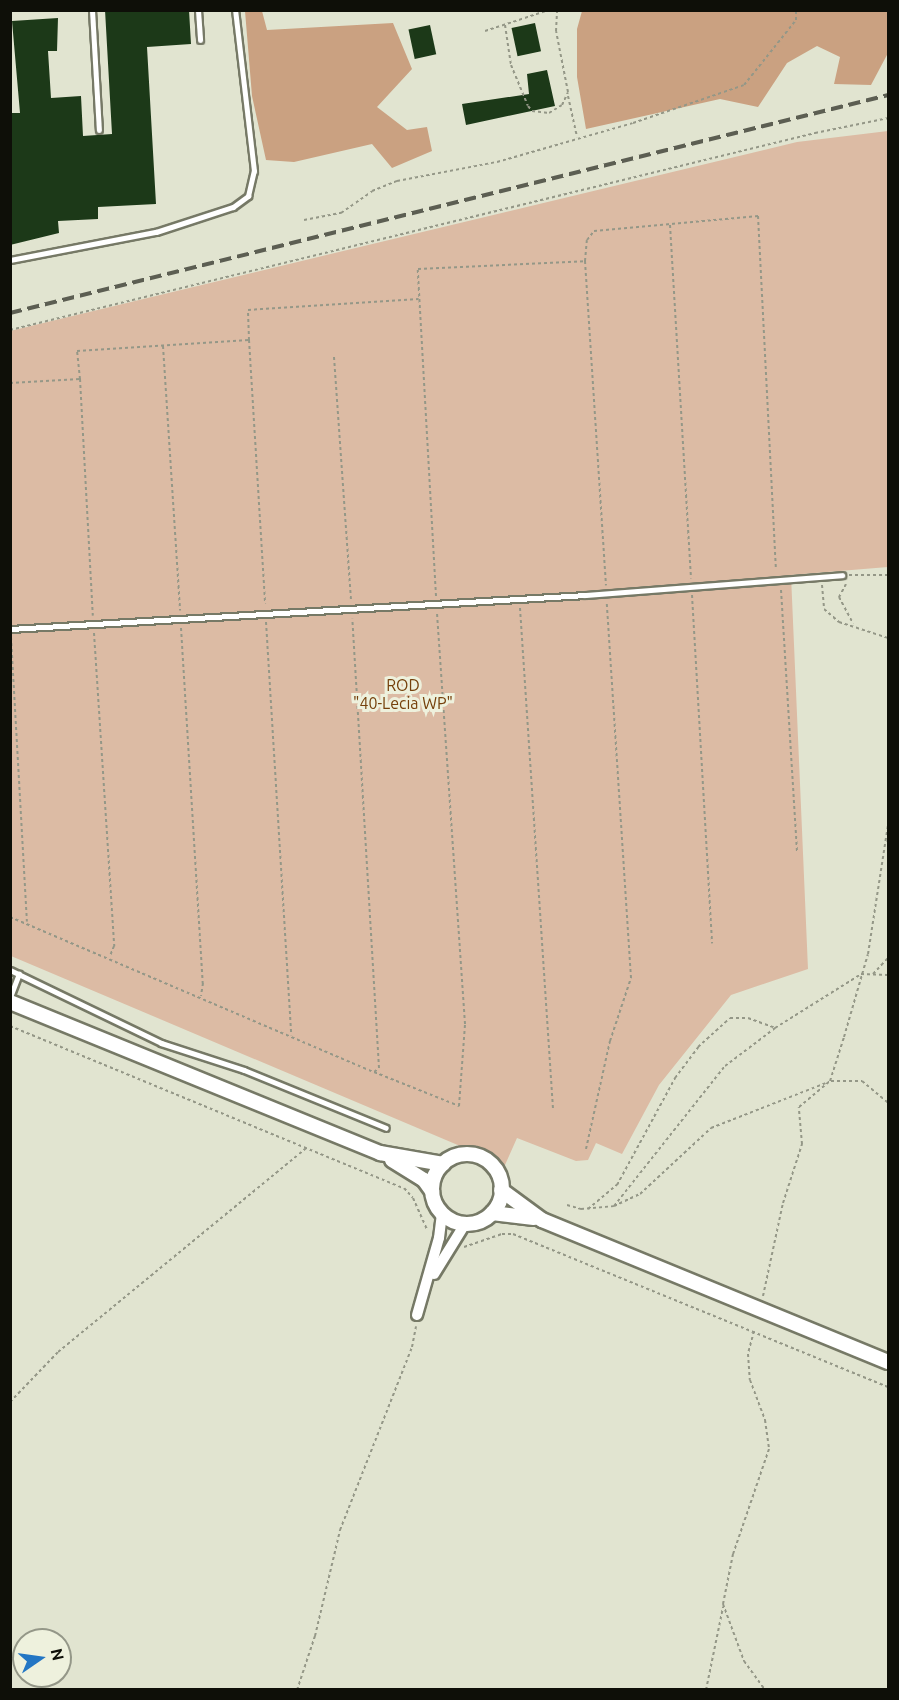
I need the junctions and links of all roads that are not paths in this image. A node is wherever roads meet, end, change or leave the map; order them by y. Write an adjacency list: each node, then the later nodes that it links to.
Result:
1 (92, 10): 5 (lane)
2 (198, 10): 4 (lane)
3 (235, 10): 6 (lane)
4 (200, 40)
5 (99, 130)
6 (10, 260)
7 (842, 575): 8 (lane)
8 (10, 629)
9 (10, 970): 10 (lane)
10 (19, 974): 11 (lane); 12 (lane)
11 (10, 999): 13 (street)
12 (386, 1128)
13 (380, 1153): 14 (street); 16 (street)
14 (443, 1164): 15 (street); 16 (street)
15 (501, 1190): 17 (street); 19 (street)
16 (432, 1191): 18 (street)
17 (492, 1213): 19 (street); 20 (street)
18 (442, 1214): 20 (street); 21 (street)
19 (542, 1220): 23 (street)
20 (465, 1224): 21 (street)
21 (428, 1284): 22 (street)
22 (417, 1315)
23 (888, 1362)

